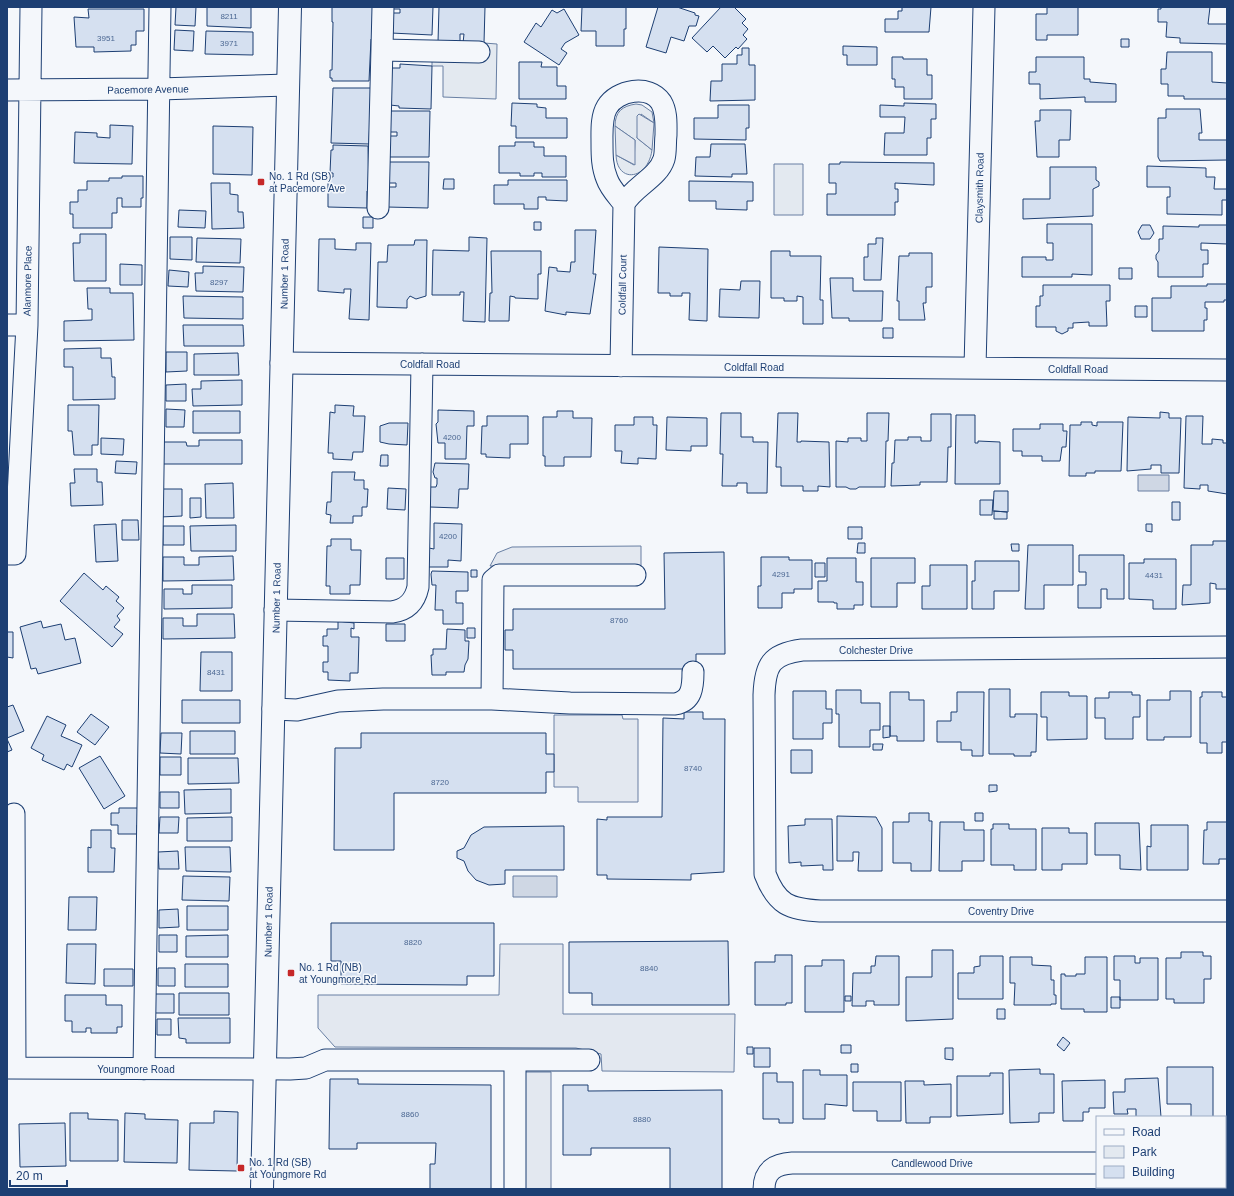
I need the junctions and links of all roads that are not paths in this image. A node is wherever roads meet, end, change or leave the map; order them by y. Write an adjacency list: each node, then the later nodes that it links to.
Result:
1 (31, 7): 11 (street, Alanmore Place)
2 (160, 7): 9 (street)
3 (290, 7): 8 (main road, Number 1 Road)
4 (383, 7): 6 (street)
5 (984, 7): 18 (street, Claysmith Road)
6 (382, 50): 7 (street); 13 (street)
7 (479, 52)
8 (288, 85): 9 (street, Pacemore Avenue); 15 (main road, Number 1 Road)
9 (159, 89): 11 (street, Pacemore Avenue); 33 (street)
10 (7, 90): 11 (street, Pacemore Avenue)
11 (30, 90): 14 (street, Alanmore Place)
12 (624, 204): 12 (street); 17 (street, Coldfall Court)
13 (378, 208)
14 (17, 325): 20 (street, Alanmore Place)
15 (281, 363): 16 (street, Coldfall Road); 22 (main road, Number 1 Road)
16 (422, 364): 17 (street, Coldfall Road); 22 (street)
17 (621, 366): 18 (street, Coldfall Road)
18 (975, 368): 19 (street, Coldfall Road)
19 (1227, 370)
20 (11, 554)
21 (634, 575): 25 (street)
22 (275, 610): 26 (main road, Number 1 Road)
23 (1227, 647): 28 (street, Colchester Drive)
24 (694, 672): 25 (street)
25 (492, 699): 26 (street)
26 (273, 709): 34 (main road, Number 1 Road)
27 (14, 814): 32 (street)
28 (778, 899): 29 (street, Coventry Drive)
29 (1227, 911)
30 (515, 1060): 31 (street, Youngmore Road); 34 (street, Youngmore Road); 38 (street)
31 (589, 1060)
32 (11, 1068): 33 (street, Youngmore Road)
33 (144, 1069): 34 (street, Youngmore Road)
34 (264, 1069): 37 (main road, Number 1 Road)
35 (1096, 1163): 36 (street, Candlewood Drive)
36 (767, 1180)
37 (262, 1189)
38 (515, 1189)

